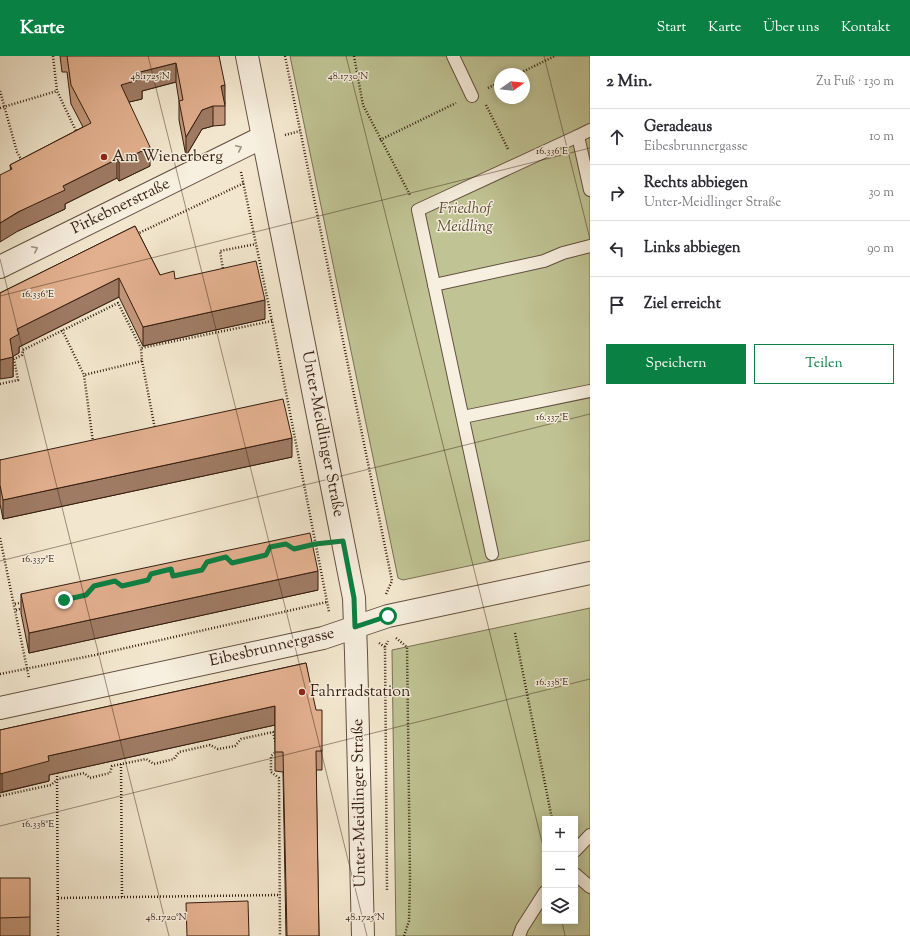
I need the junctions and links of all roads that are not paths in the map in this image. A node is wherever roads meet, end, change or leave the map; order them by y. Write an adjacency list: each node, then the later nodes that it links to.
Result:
1 (247, 56): 6 (street, Unter-Meidlinger Straße)
2 (453, 56): 3 (lane)
3 (476, 94)
4 (590, 130): 5 (lane)
5 (578, 136): 7 (lane); 10 (lane)
6 (263, 137): 9 (street, Pirkebnerstraße, one-way to 6); 15 (street, Unter-Meidlinger Straße)
7 (590, 190)
8 (590, 246): 10 (lane)
9 (0, 267)
10 (434, 286): 12 (lane)
11 (590, 390): 12 (lane)
12 (463, 417): 13 (lane)
13 (492, 554)
14 (590, 573): 15 (street, Eibesbrunnergasse)
15 (355, 627): 16 (street, Eibesbrunnergasse); 22 (street, Unter-Meidlinger Straße)
16 (0, 708)
17 (590, 835): 18 (lane)
18 (578, 848)
19 (578, 877): 20 (lane)
20 (590, 887)
21 (542, 897): 23 (lane)
22 (363, 936)
23 (519, 936)

